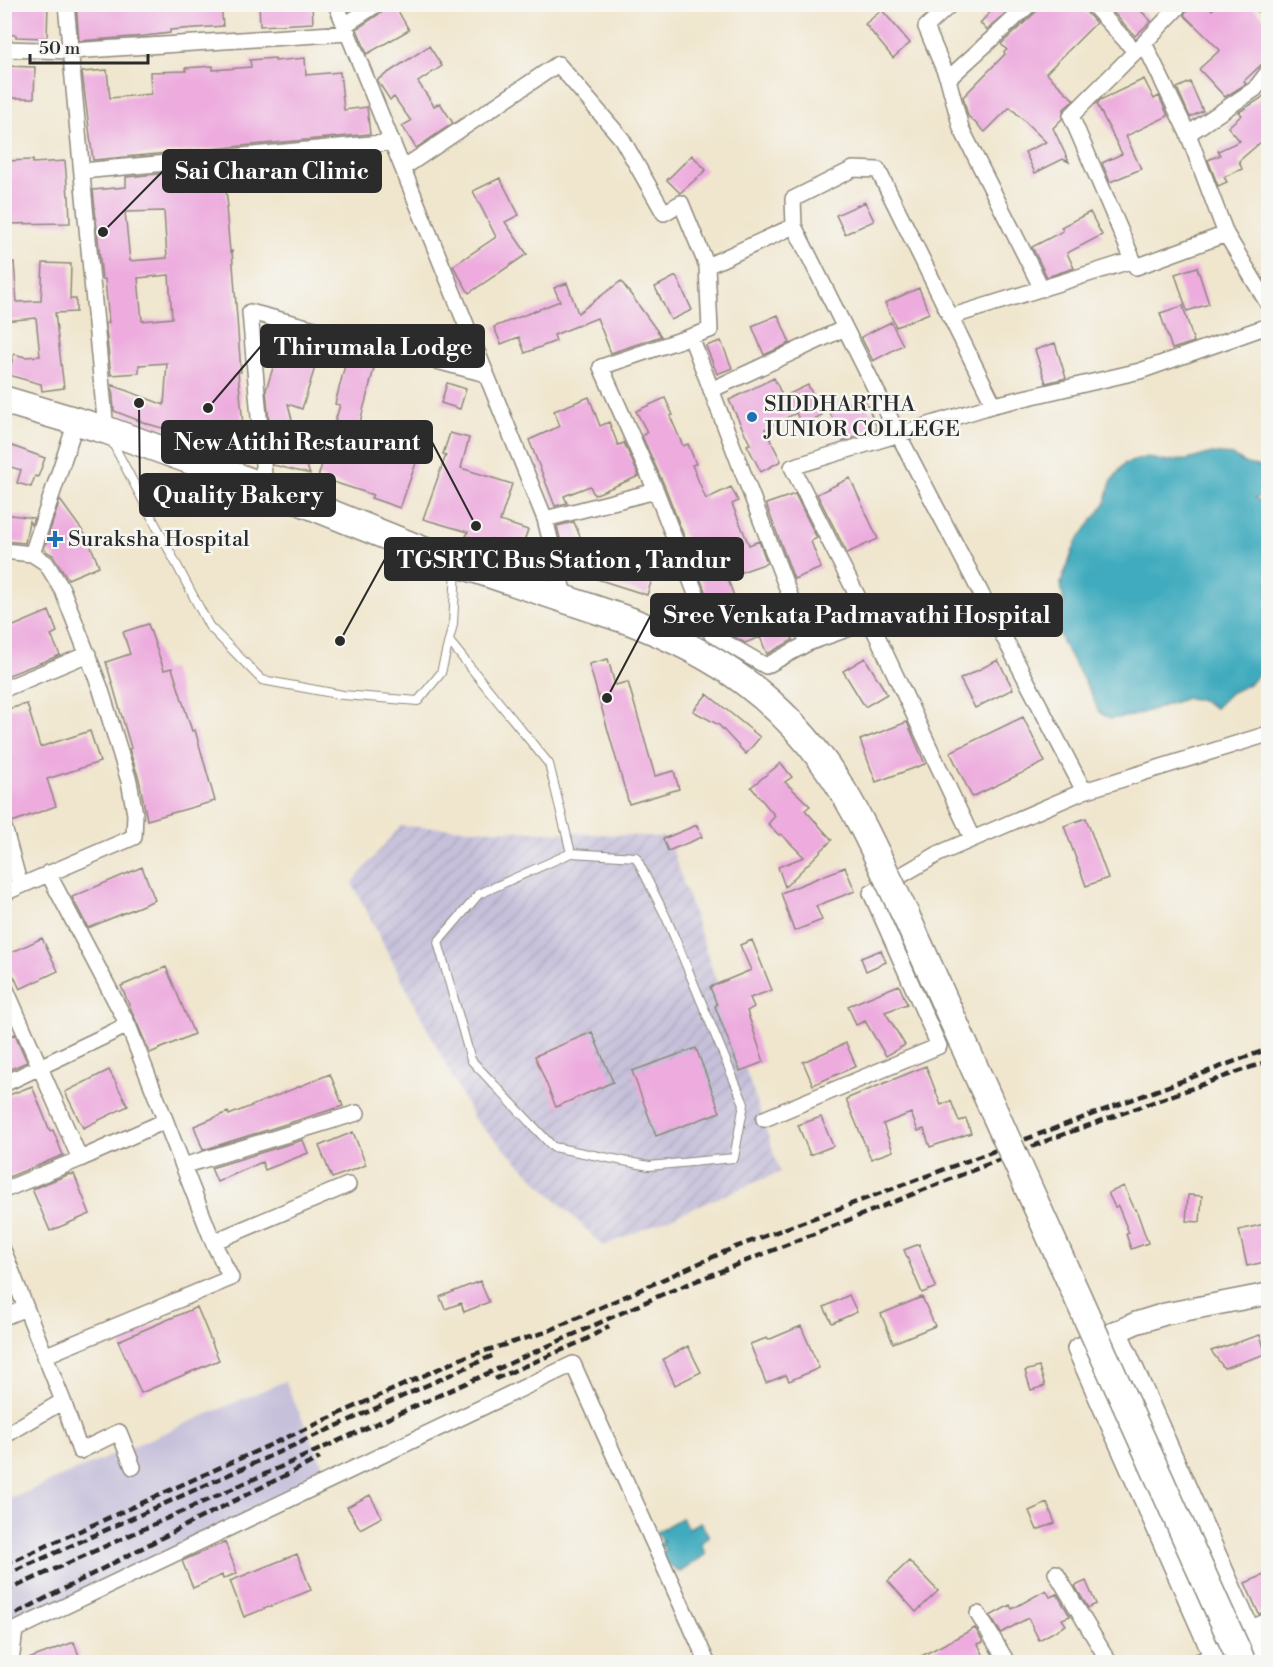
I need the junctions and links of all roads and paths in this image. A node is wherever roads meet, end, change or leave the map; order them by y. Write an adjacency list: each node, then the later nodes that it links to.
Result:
1 (66, 4): 11 (street)
2 (336, 4): 8 (street)
3 (377, 4): 8 (street)
4 (951, 4): 13 (street)
5 (1030, 4): 13 (street)
6 (1092, 4): 9 (street)
7 (1181, 4): 9 (street)
8 (347, 29): 11 (street); 15 (street)
9 (1139, 47): 14 (street); 20 (street)
10 (4, 50): 11 (street)
11 (70, 51): 17 (street)
12 (1269, 72): 14 (street)
13 (948, 79): 22 (street)
14 (1188, 134): 19 (street)
15 (392, 142): 16 (street); 17 (street)
16 (403, 168): 21 (street); 28 (street)
17 (82, 171): 33 (street)
18 (794, 226): 21 (street); 24 (street); 26 (street)
19 (1226, 234): 20 (street); 23 (street)
20 (1133, 260): 22 (street)
21 (707, 266): 27 (street)
22 (1042, 289): 24 (street)
23 (1269, 304)
24 (950, 317): 31 (street)
25 (1269, 326): 31 (street)
26 (845, 328): 29 (street); 34 (street)
27 (691, 337): 29 (street); 36 (street)
28 (486, 374): 35 (street); 37 (street)
29 (711, 390): 44 (street)
30 (4, 400): 32 (highway)
31 (994, 405): 34 (street)
32 (76, 422): 33 (highway); 39 (street)
33 (106, 430): 35 (highway); 43 (lane)
34 (898, 434): 42 (street); 48 (street)
35 (265, 487): 40 (highway)
36 (656, 491): 37 (street); 44 (street)
37 (545, 519): 41 (street)
38 (4, 551): 39 (street)
39 (32, 554): 45 (street)
40 (457, 563): 41 (highway); 43 (lane)
41 (565, 599): 85 (highway, bridge)
42 (870, 621): 44 (street); 50 (street)
43 (449, 641): 51 (lane)
44 (808, 643)
45 (88, 654): 46 (street); 52 (street)
46 (4, 689)
47 (1269, 734): 48 (street)
48 (1084, 791): 50 (street)
49 (4, 827): 53 (street)
50 (972, 838): 60 (street)
51 (571, 854): 51 (lane)
52 (48, 873): 53 (street); 56 (street)
53 (20, 886): 54 (street)
54 (4, 892)
55 (4, 985): 57 (street)
56 (128, 1025): 57 (street); 61 (street)
57 (39, 1068): 58 (street); 62 (street)
58 (4, 1084)
59 (357, 1113): 63 (street)
60 (764, 1119)
61 (165, 1121): 62 (street); 63 (street)
62 (80, 1159): 65 (street)
63 (183, 1166): 66 (street)
64 (348, 1185): 66 (street)
65 (4, 1190)
66 (213, 1242): 72 (street)
67 (4, 1252): 69 (street)
68 (1269, 1294): 71 (main road)
69 (26, 1308): 70 (street); 72 (street)
70 (4, 1317)
71 (1116, 1331): 79 (main road); 80 (main road)
72 (44, 1356): 73 (street)
73 (63, 1401): 74 (street); 75 (street)
74 (4, 1436)
75 (133, 1467)
76 (1056, 1573): 84 (street)
77 (978, 1614): 83 (street)
78 (1269, 1621): 79 (street)
79 (1248, 1629): 86 (main road)
80 (1209, 1660)
81 (11, 1662): 82 (street)
82 (707, 1662)
83 (1007, 1662)
84 (1109, 1662)
85 (1242, 1662)
86 (1263, 1662)

